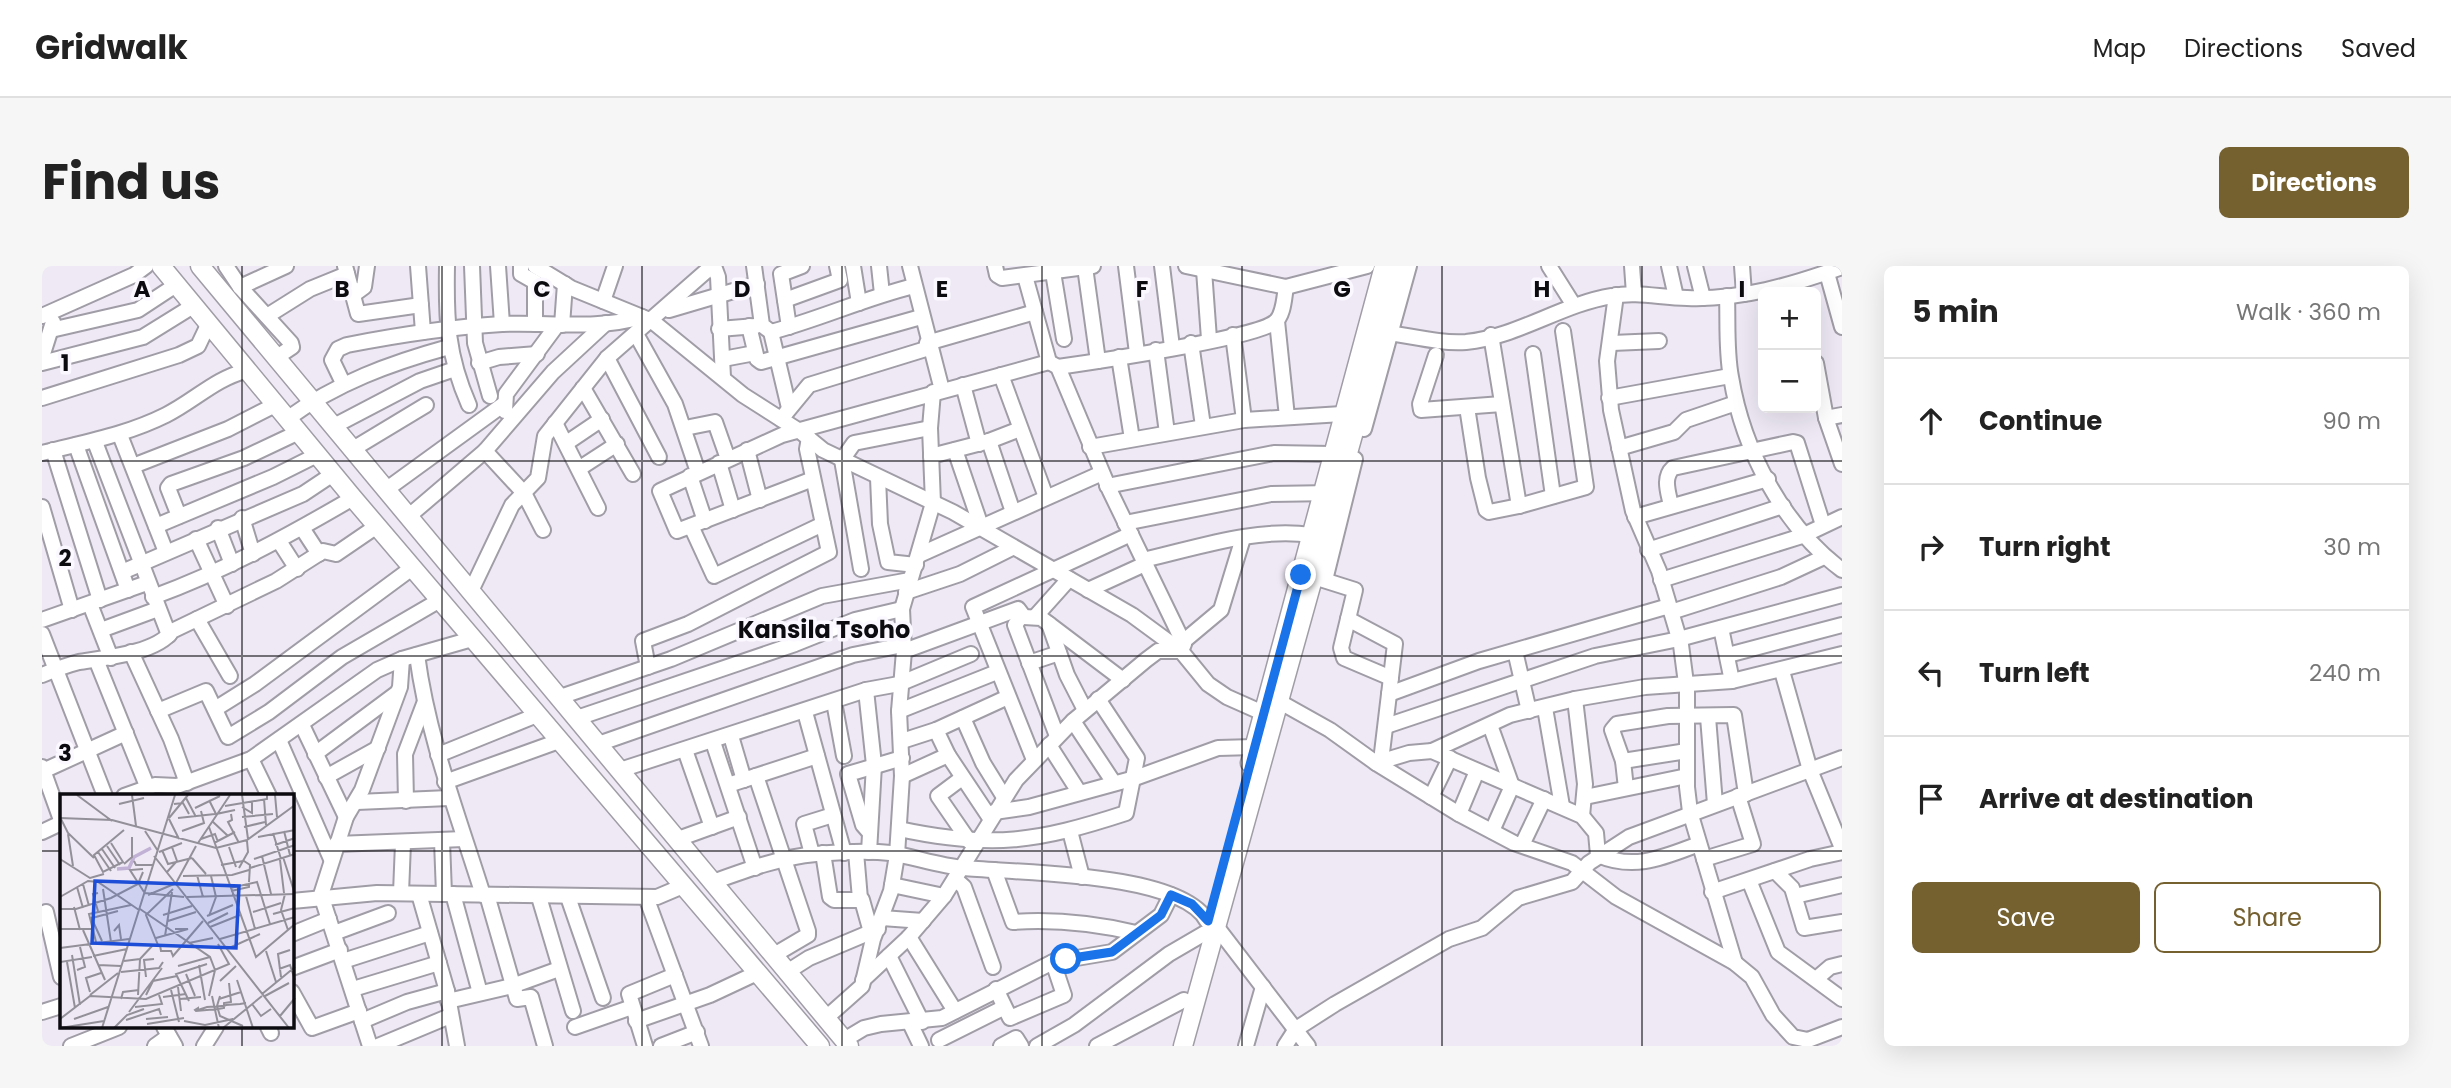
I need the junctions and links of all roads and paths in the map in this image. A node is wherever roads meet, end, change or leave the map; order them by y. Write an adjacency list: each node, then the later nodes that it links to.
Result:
1 (146, 266): 67 (street)
2 (161, 266): 43 (main road)
3 (200, 266): 105 (main road)
4 (226, 266): 45 (street)
5 (286, 266): 45 (street)
6 (367, 266): 53 (street)
7 (418, 266): 63 (street)
8 (447, 266): 81 (street)
9 (472, 266): 77 (street)
10 (498, 266): 73 (street)
11 (521, 266): 74 (street)
12 (535, 266): 41 (street)
13 (615, 266): 58 (street)
14 (754, 266): 42 (street)
15 (802, 266): 59 (street)
16 (837, 266): 59 (street)
17 (853, 266): 61 (street)
18 (879, 266): 50 (street)
19 (910, 266): 44 (street)
20 (995, 266): 40 (street)
21 (1126, 266): 100 (street)
22 (1162, 266): 96 (street)
23 (1186, 266): 37 (street)
24 (1367, 266): 46 (street)
25 (1384, 266): 136 (main road)
26 (1400, 266): 60 (main road)
27 (1409, 266): 60 (street)
28 (1549, 266): 62 (street)
29 (1632, 266): 51 (street)
30 (1669, 266): 56 (street)
31 (1695, 266): 57 (street)
32 (1742, 266): 52 (street)
33 (709, 267): 49 (street); 65 (street)
34 (1084, 267): 38 (street); 110 (street)
35 (1842, 267): 39 (street)
36 (346, 270): 53 (street); 68 (street)
37 (1204, 270): 46 (street); 91 (street)
38 (1053, 272): 40 (street); 90 (street)
39 (1817, 272): 47 (street); 79 (street)
40 (1025, 276): 66 (street)
41 (565, 284): 58 (street); 76 (street)
42 (757, 284): 49 (street); 80 (street)
43 (176, 285): 64 (main road); 83 (street)
44 (914, 286): 50 (street); 69 (street)
45 (240, 287): 68 (street)
46 (1286, 287): 71 (street)
47 (1799, 287)
48 (1758, 293): 52 (street)
49 (718, 294): 65 (street); 82 (street)
50 (882, 294): 61 (street)
51 (1634, 294): 54 (street); 56 (street)
52 (1744, 294): 55 (street)
53 (353, 295): 63 (street)
54 (1616, 295): 62 (street); 94 (street)
55 (1727, 296): 57 (street); 117 (street)
56 (1676, 297): 57 (street)
57 (1703, 298)
58 (603, 300): 70 (street)
59 (785, 300): 78 (street)
60 (1395, 300): 86 (main road)
61 (859, 303): 78 (street)
62 (1573, 304): 89 (street)
63 (421, 305): 85 (street)
64 (193, 306): 75 (main road); 111 (street)
65 (664, 310): 70 (street)
66 (1035, 312): 95 (street); 113 (street)
67 (48, 313): 83 (street)
68 (267, 316): 105 (street)
69 (921, 317): 95 (street); 108 (street)
70 (647, 319): 72 (street); 87 (street); 118 (street)
71 (1277, 321): 88 (street); 138 (street)
72 (606, 323): 76 (street); 146 (street)
73 (502, 324): 74 (street); 77 (street)
74 (534, 324): 76 (street)
75 (208, 325): 115 (main road); 125 (street)
76 (559, 325): 101 (street)
77 (473, 327): 81 (street); 112 (street)
78 (789, 327): 80 (street)
79 (1842, 327)
80 (761, 328): 82 (street); 99 (street); 108 (street)
81 (446, 329): 85 (street); 97 (street)
82 (719, 329): 109 (street)
83 (51, 330): 104 (street)
84 (1563, 331): 187 (street)
85 (423, 332): 119 (street)
86 (1386, 333): 89 (street); 186 (main road); 238 (street)
87 (636, 334): 107 (street); 147 (street)
88 (1233, 335): 91 (street); 141 (street)
89 (1491, 335): 131 (street)
90 (1064, 339)
91 (1209, 340): 93 (street)
92 (1659, 341): 94 (street)
93 (1191, 343): 96 (street); 145 (street)
94 (1612, 343): 126 (street)
95 (928, 345): 123 (street); 135 (street)
96 (1172, 346): 98 (street)
97 (449, 347): 114 (street); 119 (street)
98 (1156, 350): 100 (street); 150 (street)
99 (755, 353): 108 (street); 109 (street)
100 (1137, 353): 106 (street)
101 (537, 354): 112 (street); 130 (street)
102 (1532, 354): 187 (street)
103 (1436, 355): 134 (street)
104 (42, 357)
105 (277, 357): 127 (main road)
106 (1119, 357): 110 (street); 153 (street)
107 (607, 358): 121 (street); 171 (street)
108 (777, 358): 135 (street)
109 (723, 359): 118 (street)
110 (1098, 361): 113 (street)
111 (42, 363)
112 (479, 363): 124 (street)
113 (1054, 365): 116 (street); 159 (street)
114 (455, 369): 129 (street); 144 (street)
115 (246, 371): 132 (main road); 151 (street)
116 (1001, 375): 120 (street); 149 (street)
117 (1730, 376): 126 (street); 128 (street)
118 (723, 377): 135 (street)
119 (343, 383): 127 (street)
120 (963, 385): 123 (street); 156 (street)
121 (583, 388): 140 (street); 142 (street)
122 (1821, 390): 139 (street)
123 (938, 391): 148 (street); 152 (street)
124 (490, 396)
125 (42, 398)
126 (1609, 398): 160 (street)
127 (313, 400): 143 (street); 144 (main road)
128 (1736, 403): 160 (street); 161 (street)
129 (469, 404)
130 (504, 404): 146 (street); 184 (street)
131 (1502, 404): 134 (street); 192 (street)
132 (275, 405): 143 (main road); 175 (street)
133 (426, 405): 162 (street)
134 (1467, 407): 192 (street)
135 (785, 413): 152 (street)
136 (1342, 414): 138 (street); 169 (main road)
137 (1842, 415): 139 (street)
138 (1287, 417): 141 (street)
139 (1826, 418): 163 (street)
140 (602, 419): 155 (street); 157 (street)
141 (1244, 419): 145 (street)
142 (555, 423): 155 (street); 185 (street)
143 (293, 426): 168 (main road); 199 (street)
144 (334, 426): 162 (main road)
145 (1203, 426): 150 (street)
146 (507, 427): 167 (street)
147 (685, 428): 173 (street); 179 (street)
148 (930, 428): 170 (street); 172 (street)
149 (1020, 429): 156 (street); 188 (street)
150 (1167, 433): 153 (street)
151 (120, 435): 154 (street); 175 (street)
152 (805, 435): 164 (street); 172 (street); 180 (street)
153 (1132, 439): 159 (street)
154 (95, 442): 158 (street); 229 (street)
155 (568, 442): 176 (street)
156 (984, 442): 165 (street); 198 (street)
157 (618, 444): 176 (street); 178 (street)
158 (76, 445): 166 (street); 236 (street)
159 (1090, 447): 182 (street)
160 (1619, 448): 201 (street)
161 (1753, 448): 183 (street); 193 (street); 207 (street)
162 (353, 449): 184 (main road)
163 (1840, 449): 174 (street)
164 (747, 450): 173 (street); 190 (street)
165 (955, 450): 170 (street); 211 (street)
166 (47, 452): 248 (street)
167 (485, 452): 185 (street); 200 (street)
168 (317, 454): 177 (main road); 199 (street)
169 (1331, 454): 182 (street); 186 (main road)
170 (931, 456): 191 (street)
171 (659, 457)
172 (842, 460): 181 (street); 210 (street)
173 (724, 461): 179 (street); 197 (street)
174 (1842, 464)
175 (132, 466): 208 (street)
176 (580, 468): 196 (street)
177 (333, 474): 189 (main road); 203 (street)
178 (633, 474)
179 (694, 474): 204 (street); 204 (street)
180 (813, 478): 190 (street); 205 (street)
181 (878, 478): 191 (street); 206 (street)
182 (1104, 479): 188 (street); 214 (street)
183 (1768, 479): 193 (street); 194 (street)
184 (387, 489): 200 (main road)
185 (524, 493): 215 (street); 245 (street)
186 (1329, 493): 214 (street); 216 (main road); 238 (main road)
187 (1553, 496): 192 (street)
188 (1046, 497): 198 (street)
189 (353, 498): 209 (main road); 213 (street)
190 (760, 500): 197 (street)
191 (933, 503): 211 (street); 227 (street)
192 (1519, 506)
193 (1671, 506): 201 (street)
194 (1783, 506): 217 (street); 222 (street)
195 (42, 508): 253 (street)
196 (598, 508)
197 (733, 510): 204 (street)
198 (1013, 512): 211 (street)
199 (179, 516): 208 (street)
200 (409, 516): 245 (main road)
201 (1635, 517): 222 (street)
202 (1842, 517): 207 (street)
203 (242, 518): 212 (street); 224 (street)
204 (698, 524): 205 (street)
205 (823, 524): 278 (street)
206 (880, 524): 210 (street); 227 (street)
207 (1823, 525): 217 (street)
208 (156, 526): 223 (street)
209 (377, 526): 225 (street); 231 (main road)
210 (853, 526): 233 (street)
211 (979, 527): 221 (street); 227 (street)
212 (218, 528): 219 (street); 230 (street)
213 (302, 528): 220 (street); 225 (street)
214 (1128, 529): 228 (street); 235 (street)
215 (543, 530)
216 (1311, 534): 218 (street); 306 (main road)
217 (1802, 536): 226 (street); 240 (street)
218 (1243, 538): 228 (street); 266 (street)
219 (195, 539): 223 (street); 237 (street)
220 (279, 541): 224 (street); 232 (street)
221 (1012, 548): 235 (street); 242 (street)
222 (1648, 550): 240 (street)
223 (166, 552): 229 (street)
224 (253, 554): 230 (street)
225 (319, 554): 232 (street)
226 (1824, 557): 234 (street); 252 (street)
227 (917, 560): 242 (street)
228 (1144, 562): 244 (street); 266 (street)
229 (139, 564): 236 (street); 241 (street)
230 (232, 564): 237 (street)
231 (412, 568): 247 (main road); 300 (street)
232 (297, 569): 250 (street)
233 (861, 569)
234 (1842, 570)
235 (1053, 571): 239 (street); 258 (street)
236 (122, 572): 243 (street)
237 (212, 573): 249 (street); 250 (street)
238 (1319, 578): 256 (street); 297 (main road)
239 (1069, 579): 244 (street); 255 (street)
240 (1661, 580): 252 (street)
241 (147, 583): 243 (street); 249 (street)
242 (908, 586): 251 (street); 278 (street)
243 (128, 590): 248 (street)
244 (1088, 590): 266 (street)
245 (471, 591): 292 (main road)
246 (1842, 596): 260 (street)
247 (440, 600): 264 (main road); 300 (street)
248 (95, 602): 253 (street); 261 (street)
249 (155, 603): 261 (street); 263 (street)
250 (227, 606): 254 (street)
251 (902, 609): 267 (street); 309 (street)
252 (1670, 609): 265 (street); 268 (street)
253 (72, 610): 257 (street)
254 (197, 619): 263 (street); 282 (street)
255 (1035, 619): 258 (street); 270 (street); 277 (street); 284 (street)
256 (1348, 619): 283 (street); 283 (street)
257 (42, 620)
258 (978, 624): 267 (street); 281 (street)
259 (1842, 625): 273 (street)
260 (1721, 628): 265 (street); 273 (street)
261 (101, 630): 275 (street)
262 (42, 634): 280 (street)
263 (169, 635): 269 (street)
264 (472, 639): 274 (street); 307 (main road)
265 (1679, 639): 285 (street); 287 (street)
266 (1182, 646): 284 (street); 306 (street)
267 (903, 648): 288 (street); 324 (street)
268 (1515, 651): 285 (street); 291 (street)
269 (131, 652): 275 (street); 301 (street)
270 (1059, 653): 277 (street); 303 (street)
271 (971, 654): 288 (street)
272 (1842, 654): 279 (street)
273 (1728, 655): 286 (street)
274 (409, 657): 290 (street); 298 (street); 313 (street)
275 (111, 658): 276 (street)
276 (97, 662): 280 (street); 317 (street)
277 (1029, 663): 320 (street)
278 (648, 667): 292 (street)
279 (1782, 670): 286 (street); 346 (street)
280 (49, 672): 328 (street)
281 (998, 672): 293 (street); 302 (street)
282 (230, 676)
283 (1391, 678): 291 (street)
284 (1124, 680): 294 (street)
285 (1524, 681): 304 (street); 315 (street)
286 (1732, 681): 287 (street)
287 (1686, 683): 295 (street); 311 (street)
288 (899, 684): 289 (street); 302 (street)
289 (866, 690): 296 (street); 343 (street)
290 (397, 693): 326 (street); 331 (street)
291 (1390, 694): 315 (street)
292 (560, 697): 309 (main road)
293 (1008, 697): 310 (street); 339 (street)
294 (1098, 699): 303 (street); 353 (street)
295 (1575, 699): 299 (street); 369 (street)
296 (834, 702): 305 (street); 335 (street)
297 (1280, 702): 341 (street); 439 (main road)
298 (424, 705): 332 (street); 371 (street)
299 (1545, 708): 304 (street); 374 (street)
300 (215, 709): 301 (street)
301 (158, 710): 355 (street)
302 (899, 710): 322 (street)
303 (1085, 710): 312 (street)
304 (1529, 711): 314 (street)
305 (805, 712): 318 (street); 334 (street)
306 (1262, 713): 325 (main road)
307 (537, 715): 321 (main road); 332 (street)
308 (1708, 717): 311 (street); 365 (street); 373 (street)
309 (577, 718): 324 (main road)
310 (962, 718): 316 (street); 367 (street)
311 (1688, 718): 330 (street); 340 (street)
312 (1073, 721): 320 (street); 356 (street)
313 (302, 725): 319 (street); 331 (street)
314 (1490, 725): 329 (street); 359 (street)
315 (1386, 726): 341 (street)
316 (936, 730): 322 (street); 333 (street)
317 (126, 733): 328 (street); 358 (street)
318 (731, 736): 323 (street); 351 (street)
319 (279, 740): 338 (street); 404 (street)
320 (1053, 740): 339 (street); 361 (street)
321 (559, 741): 354 (street); 418 (main road)
322 (902, 741): 336 (street)
323 (713, 742): 327 (street); 357 (street)
324 (598, 744): 345 (main road)
325 (1255, 747): 353 (street); 439 (main road)
326 (377, 748): 350 (street); 372 (street)
327 (685, 750): 345 (street); 384 (street)
328 (86, 751): 344 (street); 362 (street)
329 (1432, 751): 337 (street); 341 (street)
330 (1687, 751): 340 (street); 349 (street)
331 (315, 754): 350 (street)
332 (438, 755): 354 (street)
333 (948, 755): 348 (street); 352 (street)
334 (817, 756): 351 (street); 377 (street)
335 (844, 756)
336 (902, 758): 343 (street); 348 (street)
337 (1450, 758): 347 (street); 368 (street)
338 (251, 760): 355 (street); 364 (street)
339 (1034, 760): 367 (street)
340 (1623, 761): 360 (street)
341 (1378, 762): 368 (street)
342 (1840, 763): 346 (street)
343 (874, 765): 389 (street); 389 (street)
344 (43, 769): 382 (street)
345 (620, 770): 392 (main road)
346 (1810, 770): 365 (street); 399 (street)
347 (1477, 771): 359 (street); 376 (street)
348 (902, 776): 385 (street)
349 (1687, 776): 360 (street); 375 (street)
350 (326, 777): 379 (street)
351 (750, 778): 357 (street); 407 (street)
352 (962, 778): 378 (street); 394 (street)
353 (1135, 778): 356 (street); 386 (street)
354 (445, 782): 366 (street)
355 (187, 783): 358 (street)
356 (1114, 783): 361 (street)
357 (729, 785): 380 (street)
358 (147, 786): 363 (street)
359 (1512, 786): 370 (street); 387 (street)
360 (1626, 788): 369 (street)
361 (1079, 792): 378 (street)
362 (104, 794)
363 (129, 794)
364 (268, 794)
365 (1742, 795): 373 (street); 406 (street)
366 (449, 797): 371 (street); 391 (street)
367 (1004, 797): 378 (street)
368 (1431, 797): 376 (street)
369 (1585, 797): 381 (street)
370 (1544, 799): 374 (street); 398 (street)
371 (406, 800): 372 (street)
372 (357, 802): 379 (street)
373 (1715, 804): 375 (street)
374 (1562, 806): 381 (street)
375 (1690, 812): 397 (street); 403 (street)
376 (1459, 814): 387 (street)
377 (833, 815): 400 (street); 401 (street)
378 (992, 815): 394 (street)
379 (346, 817): 396 (street)
380 (740, 817): 384 (street); 408 (street)
381 (1582, 817): 403 (street)
382 (60, 818)
383 (60, 822): 388 (street)
384 (712, 827): 392 (street)
385 (899, 830): 390 (street); 402 (street)
386 (1070, 831): 394 (street); 413 (street)
387 (1492, 831): 398 (street)
388 (42, 832)
389 (870, 833): 400 (street)
390 (925, 835): 394 (street); 405 (street)
391 (464, 839): 393 (street); 423 (street)
392 (678, 839): 415 (main road)
393 (442, 841): 395 (street); 422 (street)
394 (972, 841): 412 (street)
395 (403, 843): 396 (street); 420 (street)
396 (336, 844): 404 (street)
397 (1699, 844): 403 (street); 406 (street)
398 (1522, 845): 410 (street)
399 (1842, 850): 411 (street)
400 (856, 852): 401 (street); 402 (street); 430 (street)
401 (818, 854): 407 (street); 430 (street)
402 (897, 855): 405 (street); 416 (street)
403 (1598, 855): 410 (street)
404 (331, 859): 431 (street)
405 (917, 859): 412 (street)
406 (1704, 859): 419 (street)
407 (785, 860): 408 (street); 444 (street)
408 (755, 868): 415 (street)
409 (994, 870): 412 (street); 413 (street); 441 (street)
410 (1583, 872): 449 (street); 485 (street)
411 (1774, 872): 414 (street); 426 (street)
412 (958, 874): 425 (street); 451 (street)
413 (1082, 877): 424 (street)
414 (1749, 880): 419 (street); 458 (street)
415 (713, 882): 444 (main road)
416 (892, 885): 425 (street); 438 (street)
417 (1842, 885): 426 (street)
418 (683, 886): 429 (street); 456 (main road)
419 (1712, 892): 449 (street)
420 (401, 893): 421 (street); 431 (street)
421 (419, 894): 422 (street); 440 (street)
422 (448, 894): 423 (street); 464 (street)
423 (485, 895): 427 (street); 460 (street)
424 (1171, 895): 439 (street); 441 (street)
425 (944, 896): 435 (street)
426 (1795, 896): 436 (street)
427 (539, 897): 428 (street); 453 (street)
428 (568, 897): 429 (street); 467 (street)
429 (646, 897): 457 (street)
430 (860, 899): 438 (street)
431 (323, 900): 432 (street); 437 (street)
432 (294, 901)
433 (50, 912): 454 (street)
434 (388, 913): 437 (street)
435 (923, 921): 438 (street); 443 (street)
436 (1842, 922)
437 (331, 926): 442 (street); 445 (street)
438 (877, 926): 455 (street); 459 (street)
439 (1209, 926): 461 (street); 469 (main road); 503 (street); 506 (main road)
440 (430, 933): 445 (street); 447 (street)
441 (1136, 933): 448 (street)
442 (294, 934)
443 (909, 937): 446 (street); 473 (street)
444 (774, 955): 455 (main road)
445 (341, 956): 452 (street); 462 (street)
446 (889, 956): 459 (street); 480 (street)
447 (439, 962): 462 (street); 466 (street)
448 (1053, 962): 463 (street); 472 (street)
449 (1735, 963): 482 (street)
450 (1842, 964): 458 (street)
451 (993, 967)
452 (294, 968)
453 (559, 968): 460 (street); 475 (street)
454 (60, 970)
455 (788, 972): 479 (main road)
456 (757, 973): 470 (street); 499 (main road)
457 (675, 975): 470 (street); 476 (street)
458 (1816, 979): 468 (street)
459 (863, 980): 479 (street)
460 (512, 986): 464 (street); 496 (street)
461 (1263, 988): 485 (street); 507 (street)
462 (353, 989): 477 (street)
463 (996, 989): 472 (street); 473 (street)
464 (481, 993): 466 (street)
465 (294, 996): 477 (street)
466 (447, 996): 477 (street); 478 (street)
467 (603, 998)
468 (1842, 999)
469 (1184, 1000): 504 (street); 505 (main road)
470 (686, 1003): 476 (street); 487 (street)
471 (60, 1006): 474 (street)
472 (1003, 1008): 489 (street)
473 (955, 1011): 480 (street)
474 (42, 1012)
475 (573, 1012)
476 (634, 1014): 481 (street); 497 (street)
477 (361, 1016): 493 (street)
478 (450, 1016): 494 (street); 495 (street)
479 (826, 1018): 488 (main road)
480 (921, 1022): 488 (street); 489 (street); 500 (street)
481 (575, 1027)
482 (1842, 1027)
483 (117, 1028): 490 (street)
484 (215, 1028): 492 (street)
485 (1296, 1029): 508 (street); 509 (street)
486 (168, 1033): 491 (street)
487 (699, 1039): 498 (street)
488 (846, 1043)
489 (940, 1043)
490 (81, 1045)
491 (155, 1046)
492 (204, 1046)
493 (370, 1046)
494 (378, 1046)
495 (457, 1046)
496 (545, 1046)
497 (645, 1046)
498 (661, 1046)
499 (820, 1046)
500 (921, 1046)
501 (1001, 1046): 502 (street)
502 (1021, 1046)
503 (1037, 1046)
504 (1097, 1046)
505 (1171, 1046)
506 (1183, 1046)
507 (1246, 1046)
508 (1285, 1046)
509 (1308, 1046)

